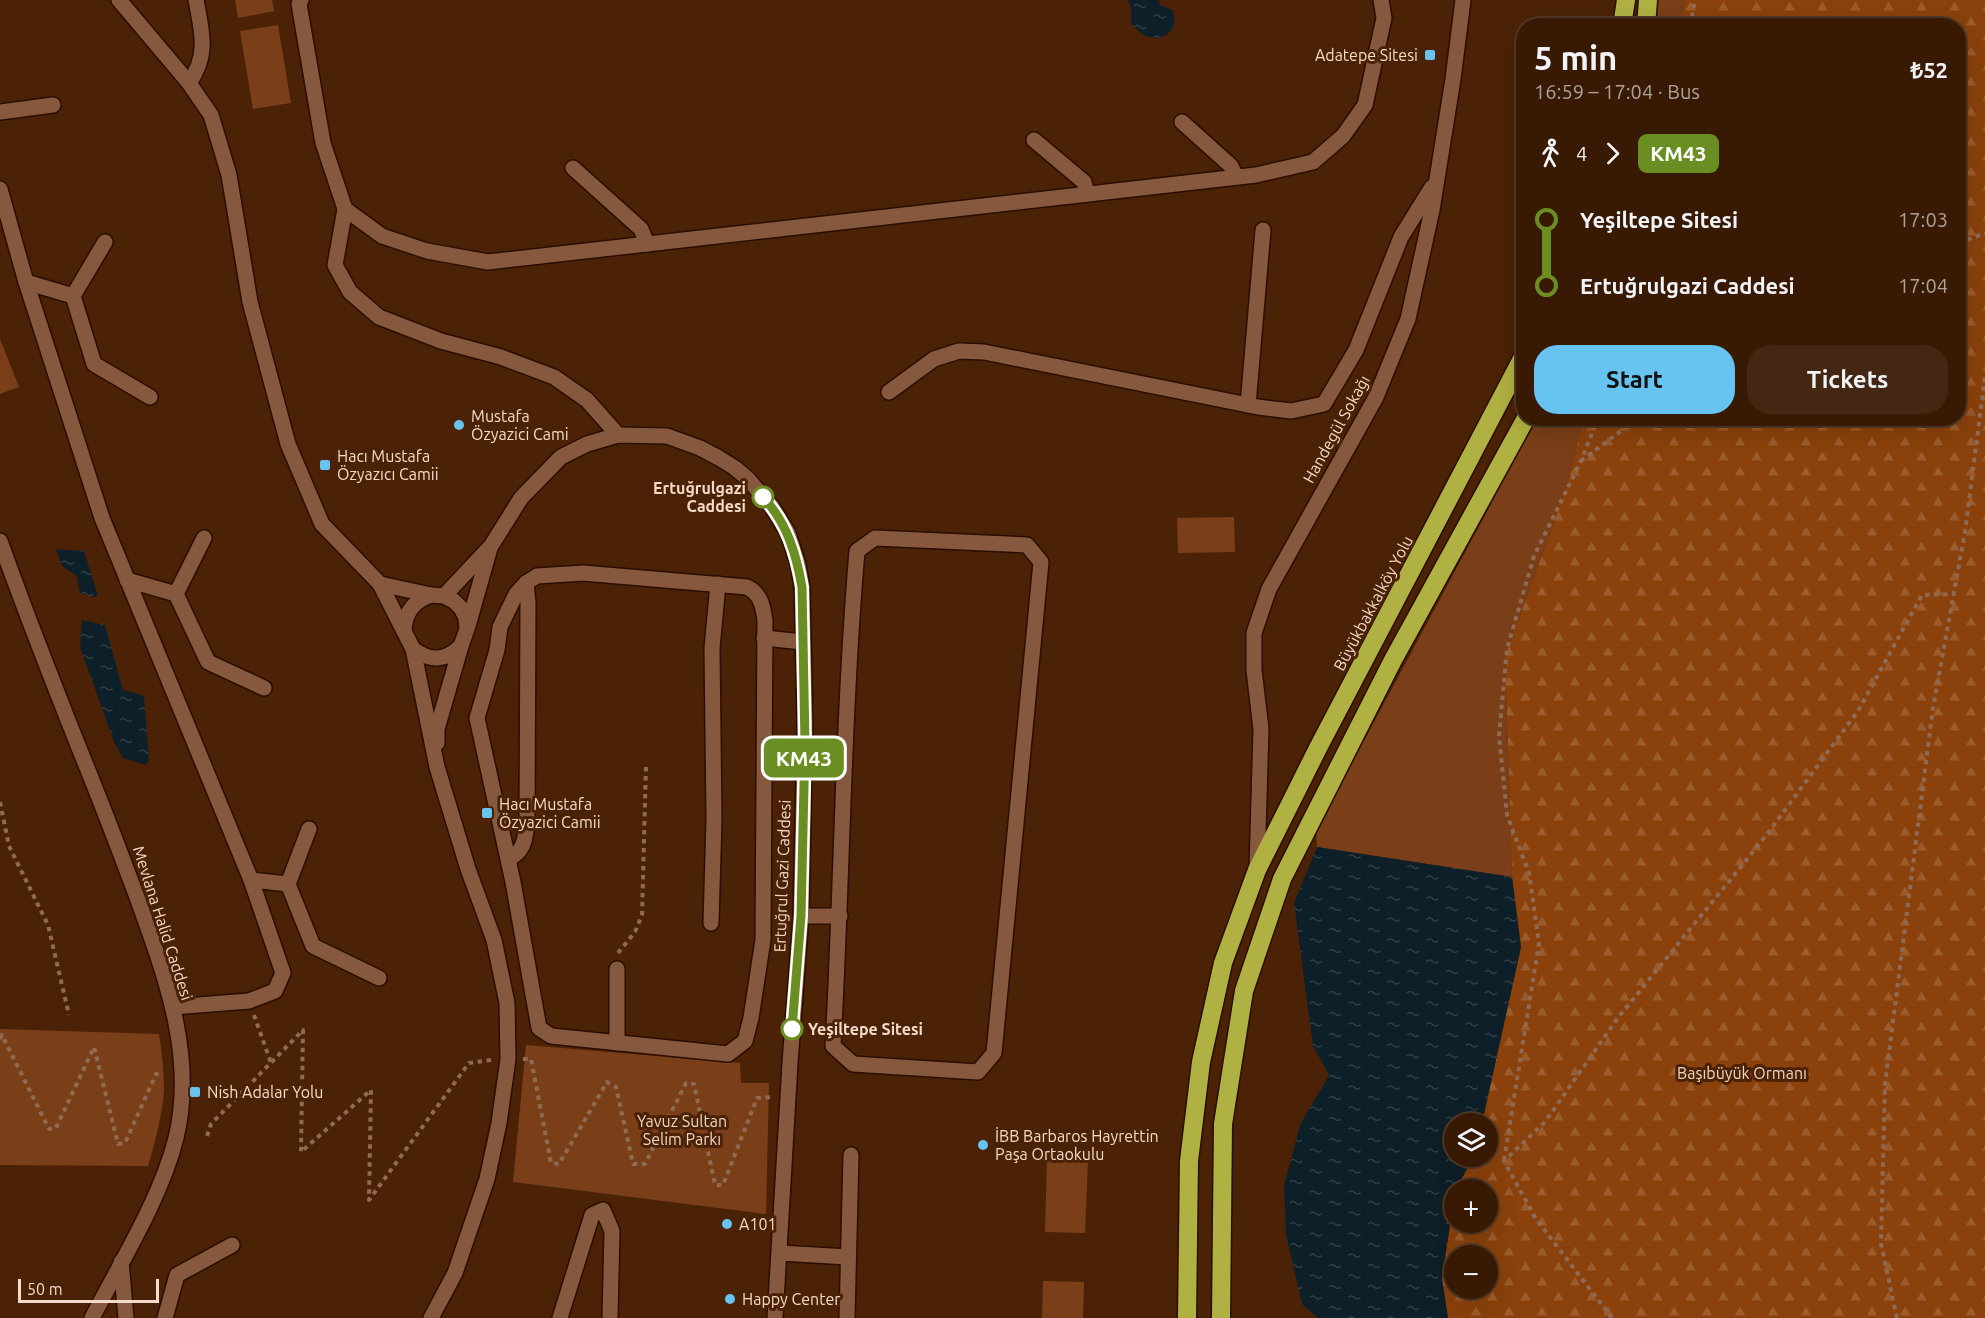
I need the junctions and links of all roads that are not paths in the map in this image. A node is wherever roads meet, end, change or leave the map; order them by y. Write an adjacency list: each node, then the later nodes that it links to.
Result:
1 (119, 0): 10 (street)
2 (196, 0): 10 (street)
3 (302, 0): 20 (street)
4 (1381, 0): 16 (street)
5 (1463, 0): 17 (street, Handegül Sokağı)
6 (1626, 0): 8 (highway)
7 (1648, 0): 9 (highway)
8 (1623, 18)
9 (1647, 18)
10 (189, 83): 37 (street)
11 (53, 105): 12 (street)
12 (0, 112)
13 (1182, 122): 16 (street)
14 (1034, 140): 19 (street)
15 (573, 168): 23 (street)
16 (1236, 177): 19 (street)
17 (1437, 180): 29 (street); 51 (street, Handegül Sokağı)
18 (0, 189): 24 (street)
19 (1088, 194): 23 (street)
20 (345, 209): 23 (street); 31 (street)
21 (1263, 230): 29 (street)
22 (105, 242): 25 (street)
23 (647, 244)
24 (26, 282): 25 (street); 35 (street)
25 (73, 296): 28 (street)
26 (1516, 370): 51 (highway, Büyükbakkalköy Yolu)
27 (890, 392): 29 (street)
28 (150, 397)
29 (1248, 405)
30 (1522, 426): 54 (highway)
31 (618, 435): 34 (street, Ertuğrul Gazi Caddesi); 44 (street, Ertuğrul Gazi Caddesi)
32 (204, 538): 39 (street)
33 (0, 541): 60 (street, Mevlana Halid Caddesi)
34 (491, 546): 40 (street, Ertuğrul Gazi Caddesi); 42 (street, Ertuğrul Gazi Caddesi)
35 (127, 580): 39 (street); 52 (street)
36 (526, 583): 38 (street); 50 (street); 50 (street)
37 (380, 584): 40 (street); 41 (street)
38 (718, 584): 43 (street); 57 (street)
39 (176, 594): 47 (street)
40 (437, 596): 41 (street); 42 (street)
41 (404, 629): 46 (street)
42 (467, 629): 45 (street)
43 (764, 638): 44 (street); 61 (street)
44 (803, 642): 55 (street, Ertuğrul Gazi Caddesi)
45 (461, 646): 46 (street); 48 (street)
46 (414, 649): 48 (street)
47 (264, 688)
48 (436, 767): 70 (street)
49 (309, 829): 53 (street)
50 (508, 859): 61 (street)
51 (1257, 870): 54 (highway); 75 (highway, Büyükbakkalköy Yolu)
52 (251, 880): 53 (street); 60 (street)
53 (288, 884): 59 (street)
54 (1274, 904): 76 (highway)
55 (801, 916): 56 (street); 64 (street, Ertuğrul Gazi Caddesi)
56 (840, 916): 56 (street)
57 (711, 923)
58 (617, 969): 61 (street)
59 (378, 978)
60 (173, 1007): 66 (street, Mevlana Halid Caddesi)
61 (617, 1043)
62 (851, 1155): 65 (street)
63 (232, 1245): 69 (street)
64 (780, 1253): 65 (street); 73 (street, Ertuğrul Gazi Caddesi)
65 (848, 1257): 74 (street)
66 (121, 1262): 67 (street, Mevlana Halid Caddesi); 68 (street)
67 (92, 1318)
68 (126, 1318)
69 (165, 1318)
70 (431, 1318)
71 (560, 1318): 72 (street)
72 (610, 1318)
73 (775, 1318)
74 (847, 1318)
75 (1187, 1318)
76 (1221, 1318)

